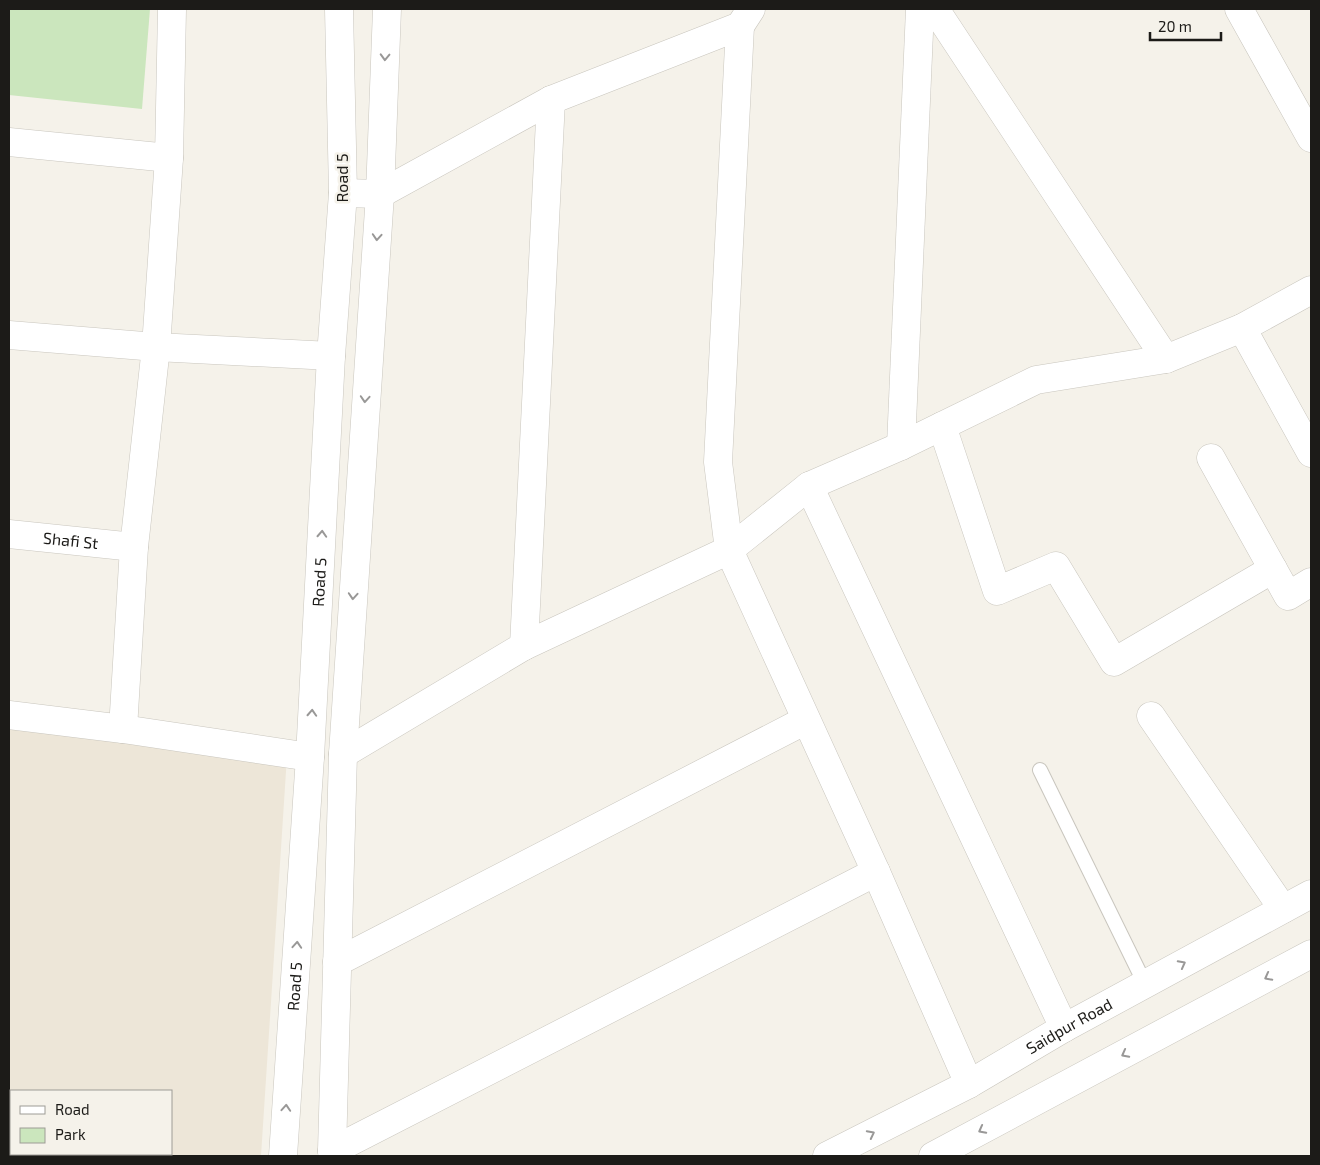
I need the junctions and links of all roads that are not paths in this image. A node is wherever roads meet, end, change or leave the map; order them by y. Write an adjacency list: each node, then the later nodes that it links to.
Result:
1 (172, 9): 11 (street)
2 (339, 9): 12 (street, Road 5)
3 (387, 9): 13 (street, one-way to 13)
4 (920, 9): 21 (street)
5 (935, 9): 19 (street)
6 (1239, 9): 9 (street)
7 (745, 18): 8 (street); 27 (street)
8 (551, 100): 13 (street); 30 (street)
9 (1311, 138)
10 (9, 142): 11 (street)
11 (169, 158): 17 (street)
12 (343, 193): 13 (street); 18 (street, Road 5)
13 (380, 194): 35 (street, one-way to 35)
14 (1311, 290): 15 (street)
15 (1242, 328): 19 (street); 22 (street)
16 (9, 335): 17 (street)
17 (156, 347): 18 (street); 26 (street)
18 (331, 356): 36 (street, Road 5, one-way to 18)
19 (1166, 360): 20 (street)
20 (942, 426): 21 (street); 28 (street)
21 (901, 446): 24 (street)
22 (1311, 453)
23 (1211, 458): 28 (street)
24 (809, 486): 27 (street); 44 (street)
25 (9, 534): 26 (street, Shafi St)
26 (134, 547): 34 (street)
27 (729, 550): 30 (street); 33 (street)
28 (1273, 569): 29 (street)
29 (1311, 582)
30 (524, 646): 35 (street)
31 (9, 715): 34 (street)
32 (1151, 716): 40 (street)
33 (806, 720): 38 (street); 42 (street)
34 (123, 729): 36 (street)
35 (343, 754): 42 (street)
36 (310, 757): 47 (street, Road 5, one-way to 36)
37 (1040, 770): 43 (lane)
38 (876, 872): 45 (street); 46 (street)
39 (1311, 894): 40 (street, Saidpur Road)
40 (1283, 909): 43 (street, Saidpur Road, one-way to 40)
41 (1311, 954): 49 (street, one-way to 49)
42 (337, 962): 46 (street)
43 (1145, 984): 44 (street, Saidpur Road)
44 (1064, 1028): 45 (street, Saidpur Road)
45 (970, 1084): 48 (street, Saidpur Road, one-way to 45)
46 (332, 1154)
47 (283, 1156)
48 (827, 1156)
49 (933, 1156)

